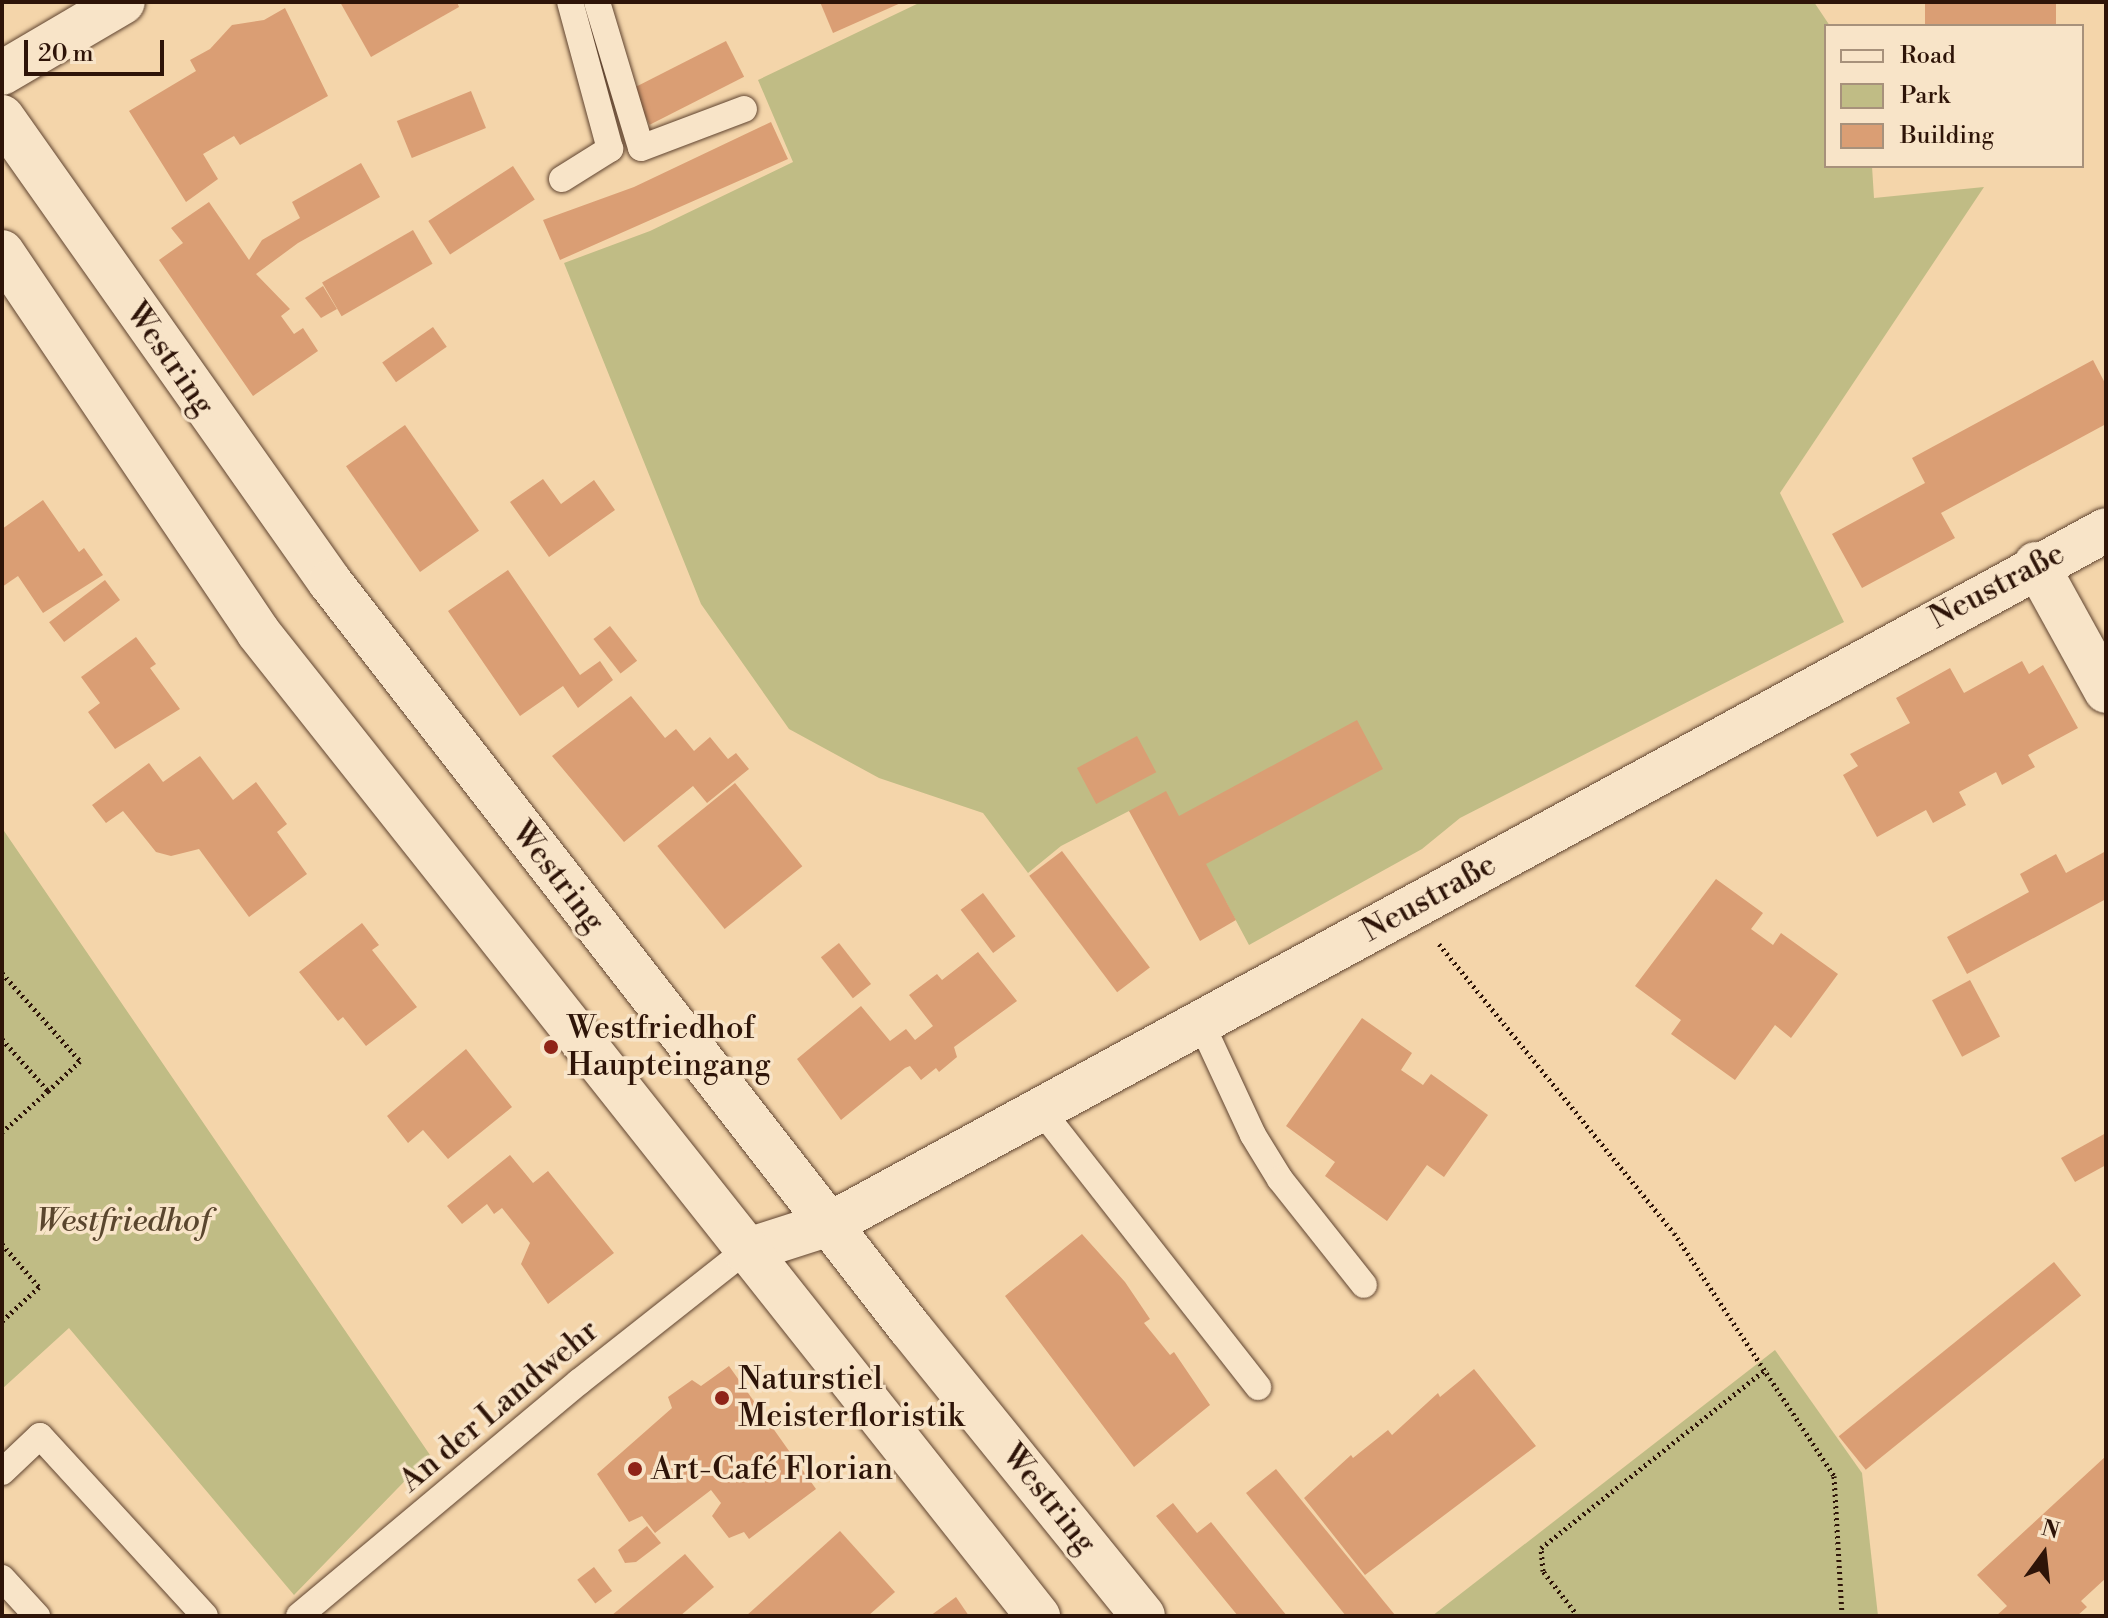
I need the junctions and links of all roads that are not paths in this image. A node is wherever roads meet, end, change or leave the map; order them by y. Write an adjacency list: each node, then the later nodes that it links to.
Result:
1 (123, 2): 4 (main road)
2 (570, 2): 7 (lane)
3 (597, 2): 5 (lane)
4 (2, 73)
5 (744, 109)
6 (2, 117): 14 (main road, Westring)
7 (562, 179)
8 (2, 252): 15 (main road)
9 (2106, 530): 10 (main road, Neustraße)
10 (2036, 564): 11 (main road); 12 (main road, Neustraße)
11 (2106, 691)
12 (1201, 1023): 13 (main road, Neustraße); 16 (lane)
13 (1041, 1110): 14 (main road, Neustraße); 17 (lane)
14 (832, 1223): 15 (main road, Neustraße); 24 (main road, Westring)
15 (745, 1251): 22 (lane, An der Landwehr); 23 (main road)
16 (1364, 1285)
17 (1258, 1387)
18 (2, 1472): 21 (lane)
19 (2, 1578): 20 (lane)
20 (37, 1616)
21 (205, 1616)
22 (299, 1616)
23 (1038, 1616)
24 (1143, 1616)

